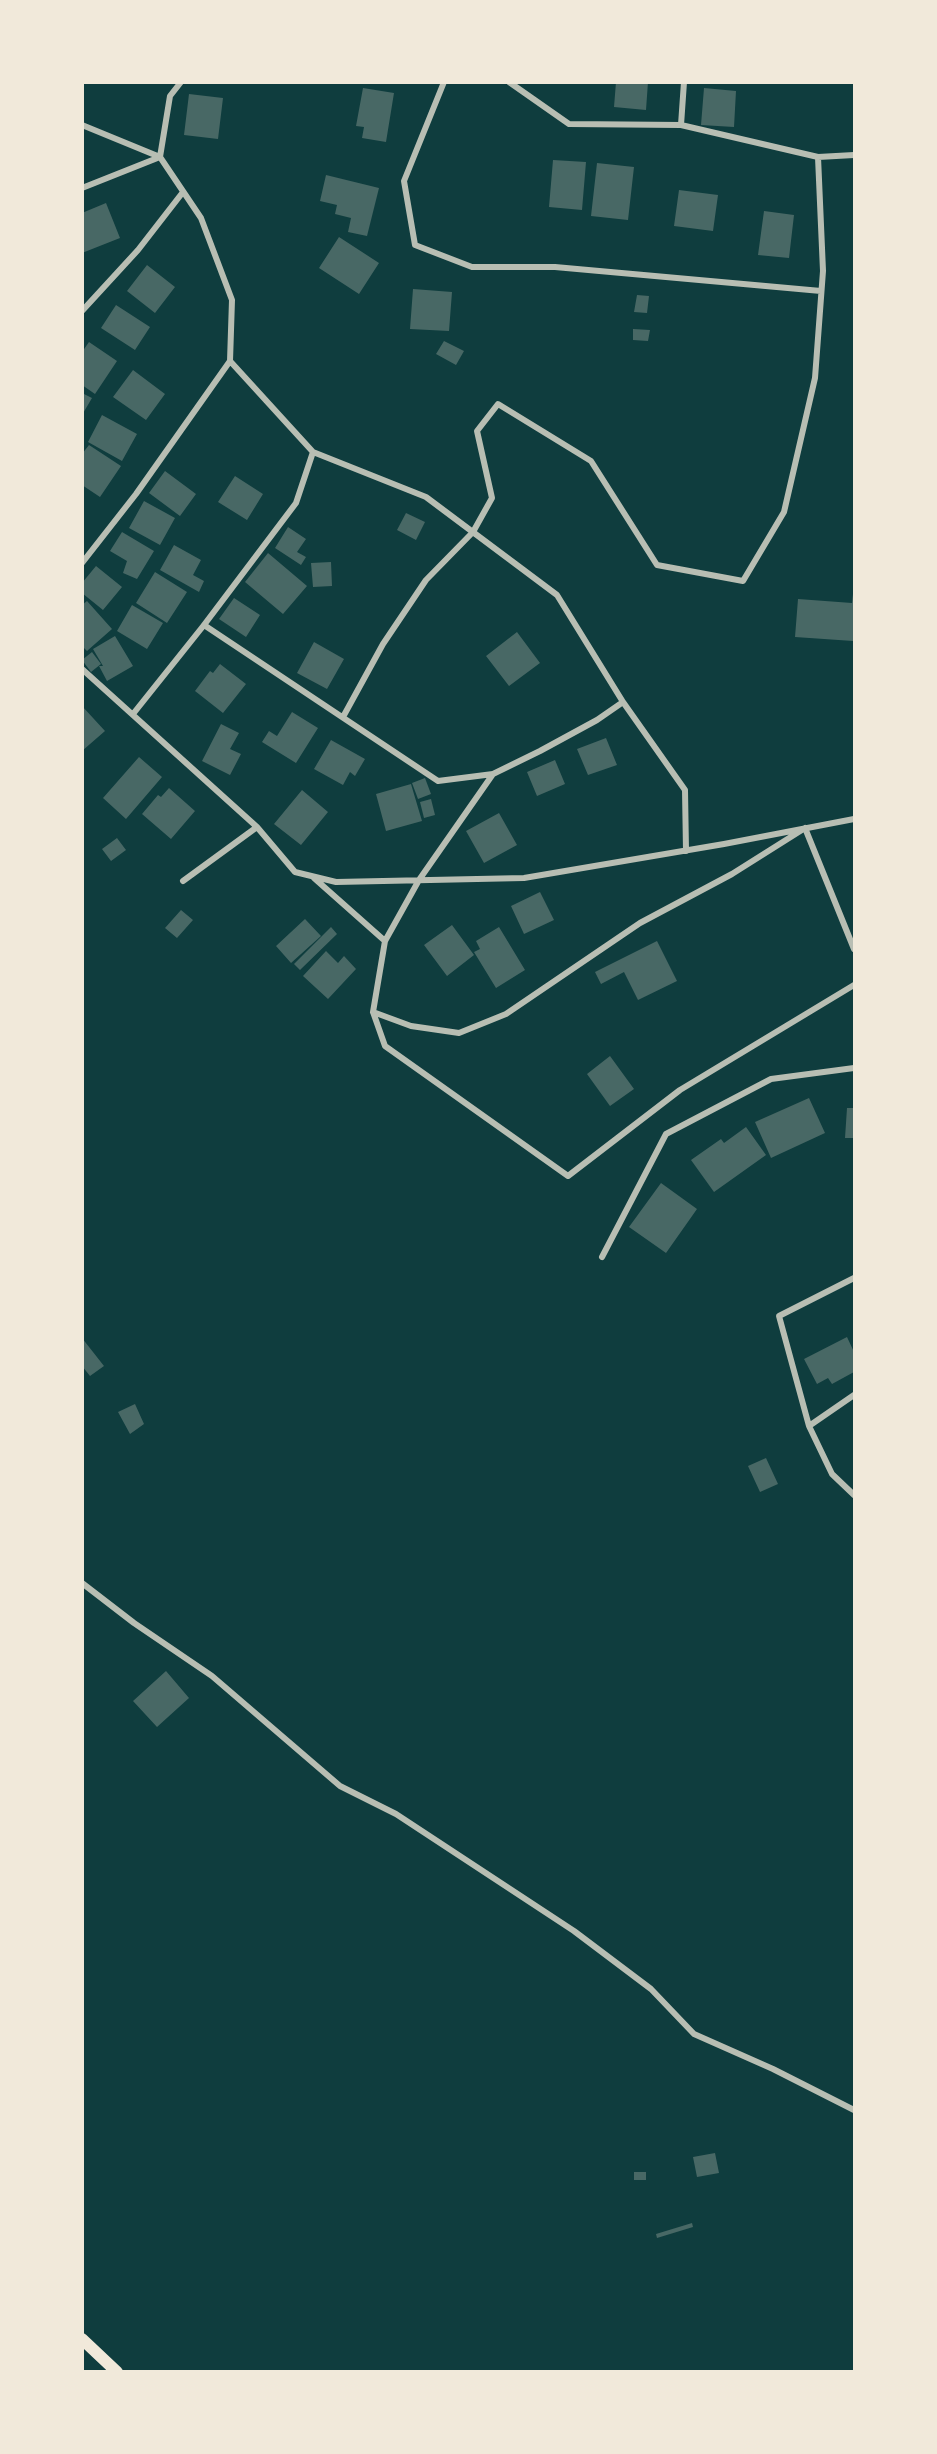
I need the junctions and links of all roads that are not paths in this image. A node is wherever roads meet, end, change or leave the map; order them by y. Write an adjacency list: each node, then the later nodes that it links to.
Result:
1 (181, 82): 8 (street)
2 (444, 82): 12 (street)
3 (509, 82): 6 (street)
4 (684, 82): 6 (street)
5 (82, 125): 8 (street)
6 (681, 125): 9 (street)
7 (855, 155): 9 (street)
8 (160, 157): 10 (street); 11 (street)
9 (818, 157): 12 (street)
10 (82, 188)
11 (183, 192): 13 (street); 14 (street)
12 (821, 291): 16 (street)
13 (82, 311)
14 (230, 361): 15 (street); 17 (street)
15 (313, 452): 16 (street); 18 (street)
16 (473, 532): 20 (street); 22 (street)
17 (82, 563)
18 (204, 625): 21 (street); 22 (street)
19 (82, 669): 21 (street)
20 (623, 702): 23 (street); 27 (street)
21 (133, 714): 25 (street)
22 (343, 717): 23 (street)
23 (493, 774): 29 (street)
24 (855, 819): 26 (street)
25 (257, 827): 28 (street); 30 (street)
26 (805, 828): 27 (street); 32 (street); 34 (street)
27 (686, 851): 29 (street)
28 (311, 876): 29 (street); 31 (street)
29 (419, 880): 31 (street)
30 (183, 881)
31 (385, 941): 34 (street)
32 (855, 950)
33 (855, 985): 34 (street)
34 (374, 1012)
35 (855, 1068): 36 (street)
36 (602, 1257)
37 (855, 1278): 39 (street)
38 (855, 1395): 39 (street)
39 (809, 1426): 40 (street)
40 (855, 1494)
41 (82, 1583): 42 (street)
42 (855, 2110)
43 (82, 2339): 44 (main road)
44 (117, 2372)

